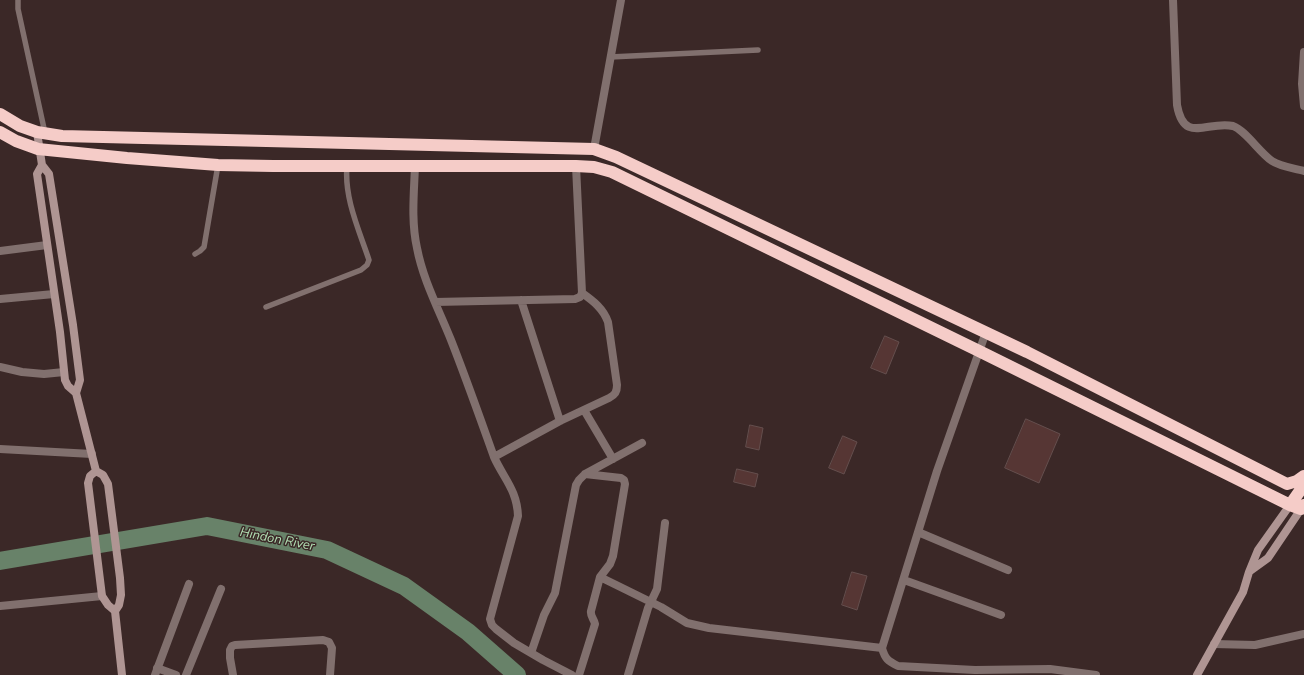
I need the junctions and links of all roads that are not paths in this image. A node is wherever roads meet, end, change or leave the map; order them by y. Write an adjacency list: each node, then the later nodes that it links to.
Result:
1 (18, 0): 10 (lane)
2 (621, 0): 6 (street)
3 (1173, 0): 18 (street)
4 (758, 50): 6 (lane)
5 (1304, 52): 7 (street)
6 (610, 57): 12 (street)
7 (1304, 106)
8 (0, 114): 10 (highway)
9 (0, 132): 11 (highway)
10 (41, 133): 11 (street); 12 (highway)
11 (38, 149): 13 (highway); 14 (street)
12 (594, 150): 28 (highway)
13 (218, 165): 15 (highway); 21 (lane)
14 (42, 166): 19 (street); 32 (street)
15 (347, 166): 16 (highway); 27 (lane)
16 (414, 166): 17 (highway); 26 (street)
17 (576, 166): 22 (street); 29 (highway)
18 (1304, 171)
19 (48, 245): 20 (street); 23 (street)
20 (0, 251)
21 (195, 254)
22 (582, 293): 25 (street); 33 (street)
23 (54, 294): 24 (street); 31 (street)
24 (0, 299)
25 (521, 300): 26 (street); 34 (street)
26 (435, 302): 38 (street)
27 (266, 307)
28 (986, 332): 29 (street); 42 (highway)
29 (979, 351): 44 (highway); 46 (street)
30 (0, 367): 31 (street)
31 (64, 372): 32 (street)
32 (76, 393): 37 (street)
33 (584, 410): 34 (street); 39 (street)
34 (560, 421): 38 (street)
35 (642, 443): 39 (street)
36 (0, 449): 37 (street)
37 (92, 454): 40 (street)
38 (494, 457): 61 (street)
39 (613, 459): 41 (street)
40 (96, 470): 53 (street); 56 (street)
41 (585, 474): 49 (street); 61 (street)
42 (1304, 476)
43 (1304, 484): 44 (highway)
44 (1298, 506): 48 (street); 48 (street)
45 (665, 523): 54 (street)
46 (918, 532): 47 (street); 50 (street)
47 (1008, 570)
48 (1249, 572): 59 (street)
49 (600, 577): 54 (street); 69 (street)
50 (904, 580): 57 (street); 60 (street)
51 (189, 584): 62 (street)
52 (221, 589): 65 (street)
53 (102, 596): 55 (street); 56 (street)
54 (651, 602): 60 (street); 70 (street)
55 (0, 606)
56 (115, 611): 63 (street)
57 (1001, 615)
58 (1304, 634): 59 (street)
59 (1214, 644): 72 (street)
60 (882, 648): 71 (street)
61 (531, 653): 68 (street)
62 (156, 672): 64 (street)
63 (122, 675)
64 (176, 675)
65 (186, 675)
66 (232, 675): 67 (street)
67 (330, 675)
68 (572, 675)
69 (578, 675)
70 (628, 675)
71 (1096, 675)
72 (1197, 675)

